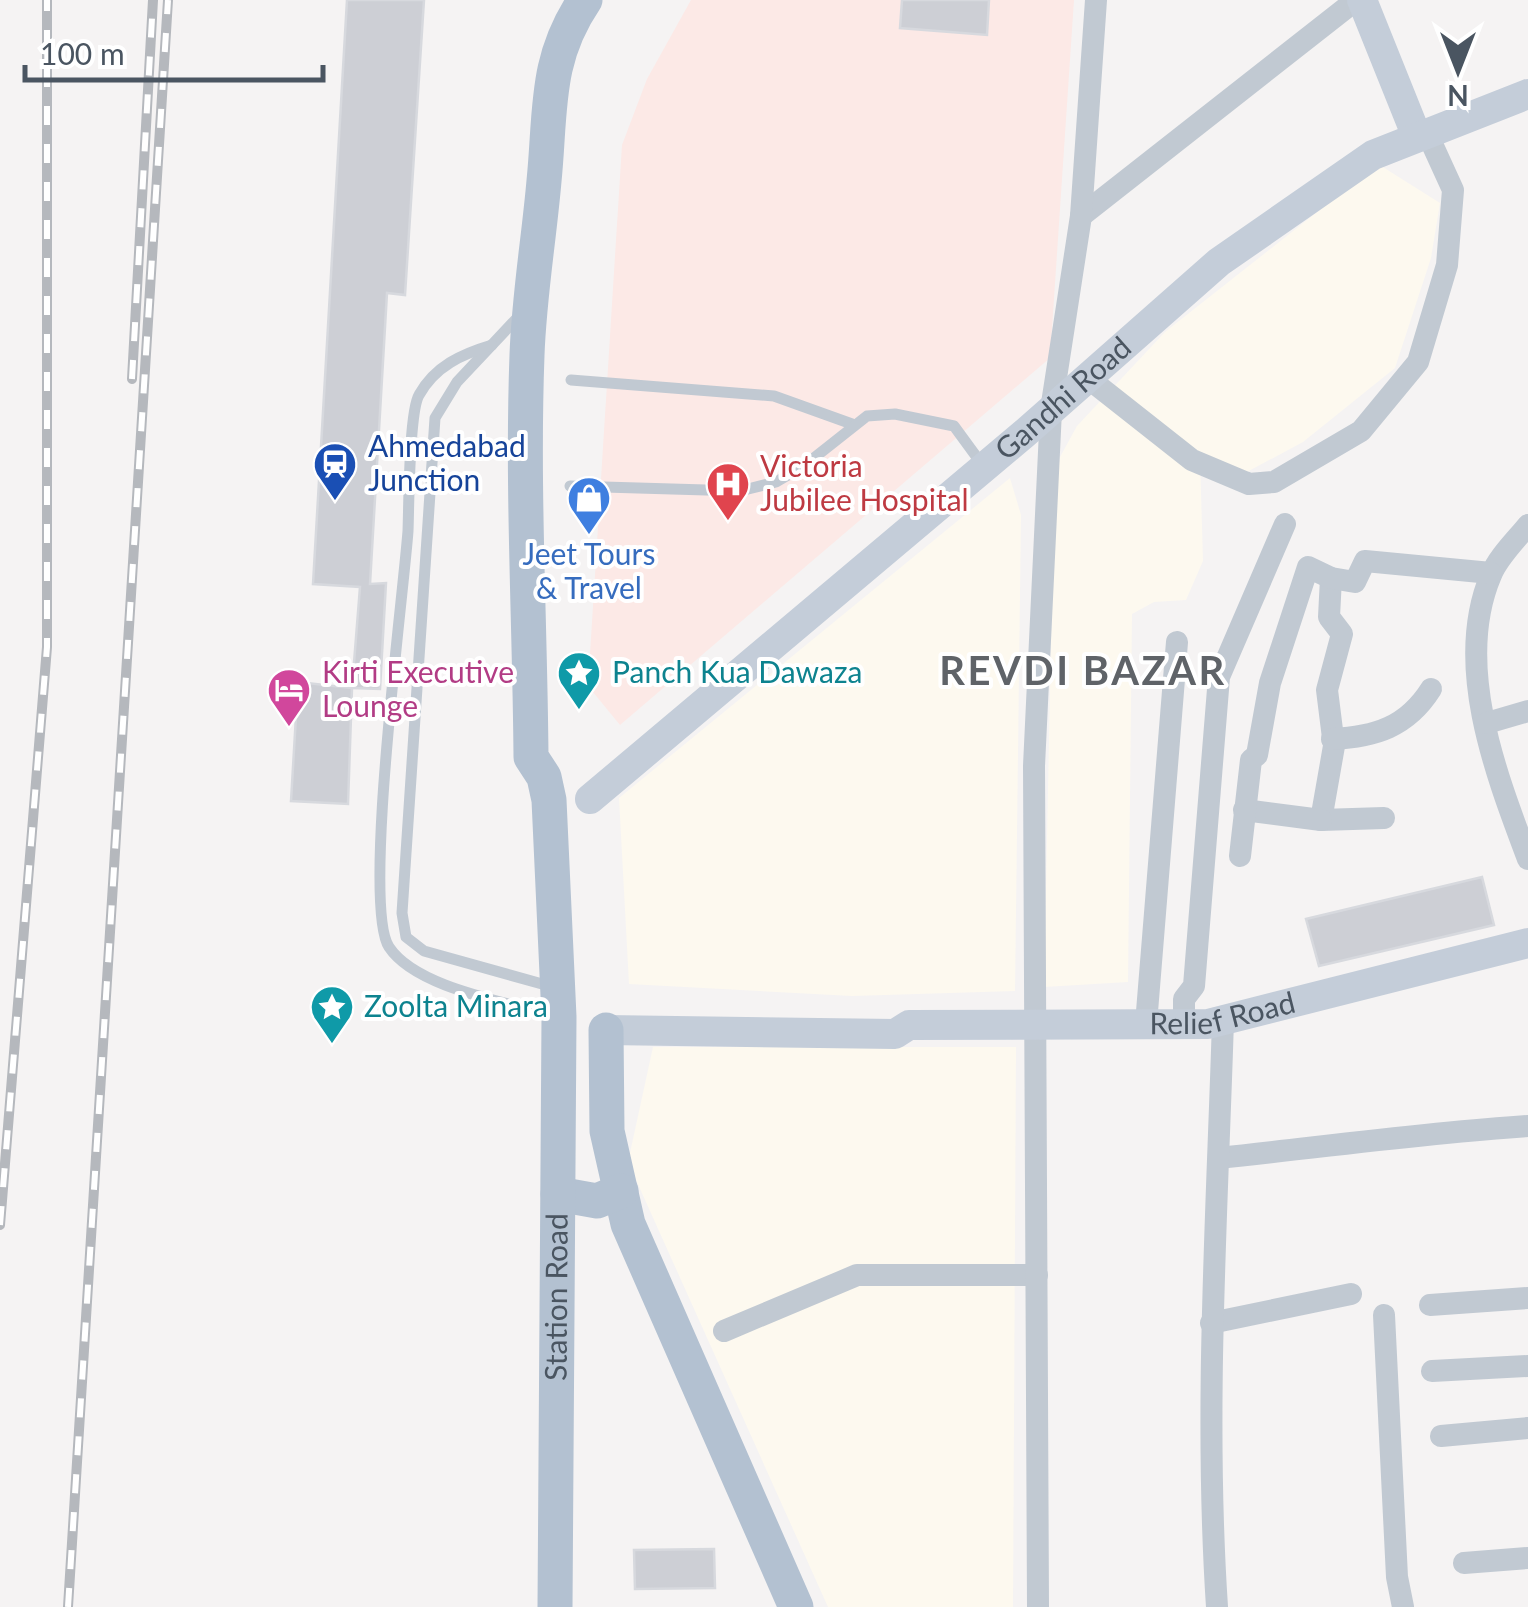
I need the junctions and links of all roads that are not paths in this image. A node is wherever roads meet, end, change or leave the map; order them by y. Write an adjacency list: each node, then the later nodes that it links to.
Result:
1 (586, 0): 8 (main road, Station Road)
2 (1096, 0): 7 (street)
3 (1359, 0): 6 (main road); 7 (street)
4 (1382, 0): 6 (main road)
5 (1525, 101): 6 (main road, Gandhi Road)
6 (1427, 133): 10 (main road, Gandhi Road); 10 (street)
7 (1081, 216): 12 (street)
8 (529, 305): 9 (lane); 32 (main road, Station Road)
9 (492, 345): 32 (lane); 32 (lane)
10 (1088, 378): 12 (main road, Gandhi Road)
11 (571, 380): 13 (lane)
12 (1051, 410): 14 (main road, Gandhi Road); 35 (street)
13 (852, 424): 14 (lane); 15 (lane)
14 (984, 467): 25 (main road, Gandhi Road)
15 (570, 486)
16 (1285, 524): 37 (street)
17 (1528, 525): 18 (street)
18 (1491, 573): 19 (street); 23 (street)
19 (1331, 578): 24 (street); 26 (street)
20 (1178, 642): 36 (street)
21 (1431, 689): 24 (street)
22 (1528, 711): 23 (street)
23 (1487, 724): 30 (street)
24 (1332, 738): 28 (street)
25 (590, 799)
26 (1244, 810): 28 (street); 29 (street)
27 (1384, 818): 28 (street)
28 (1322, 820)
29 (1240, 856)
30 (1528, 859)
31 (1528, 943): 33 (main road, Relief Road)
32 (558, 1002): 41 (main road, Station Road)
33 (1223, 1020): 37 (main road, Relief Road); 39 (street)
34 (605, 1021): 35 (main road, Relief Road); 40 (main road)
35 (1032, 1024): 36 (main road, Relief Road); 42 (street)
36 (1146, 1024): 37 (main road, Relief Road)
37 (1184, 1024)
38 (1528, 1126): 39 (street)
39 (1219, 1158): 47 (street)
40 (621, 1190): 41 (main road); 56 (main road)
41 (558, 1194): 55 (main road, Station Road)
42 (1037, 1275): 48 (street); 57 (street)
43 (1350, 1294): 47 (street)
44 (1528, 1298): 45 (street)
45 (1430, 1305)
46 (1384, 1315): 59 (street)
47 (1211, 1323): 58 (street)
48 (724, 1331)
49 (1528, 1366): 50 (street)
50 (1432, 1371)
51 (1528, 1428): 52 (street)
52 (1441, 1436)
53 (1528, 1558): 54 (street)
54 (1464, 1564)
55 (555, 1607)
56 (796, 1607)
57 (1038, 1607)
58 (1217, 1607)
59 (1403, 1607)

